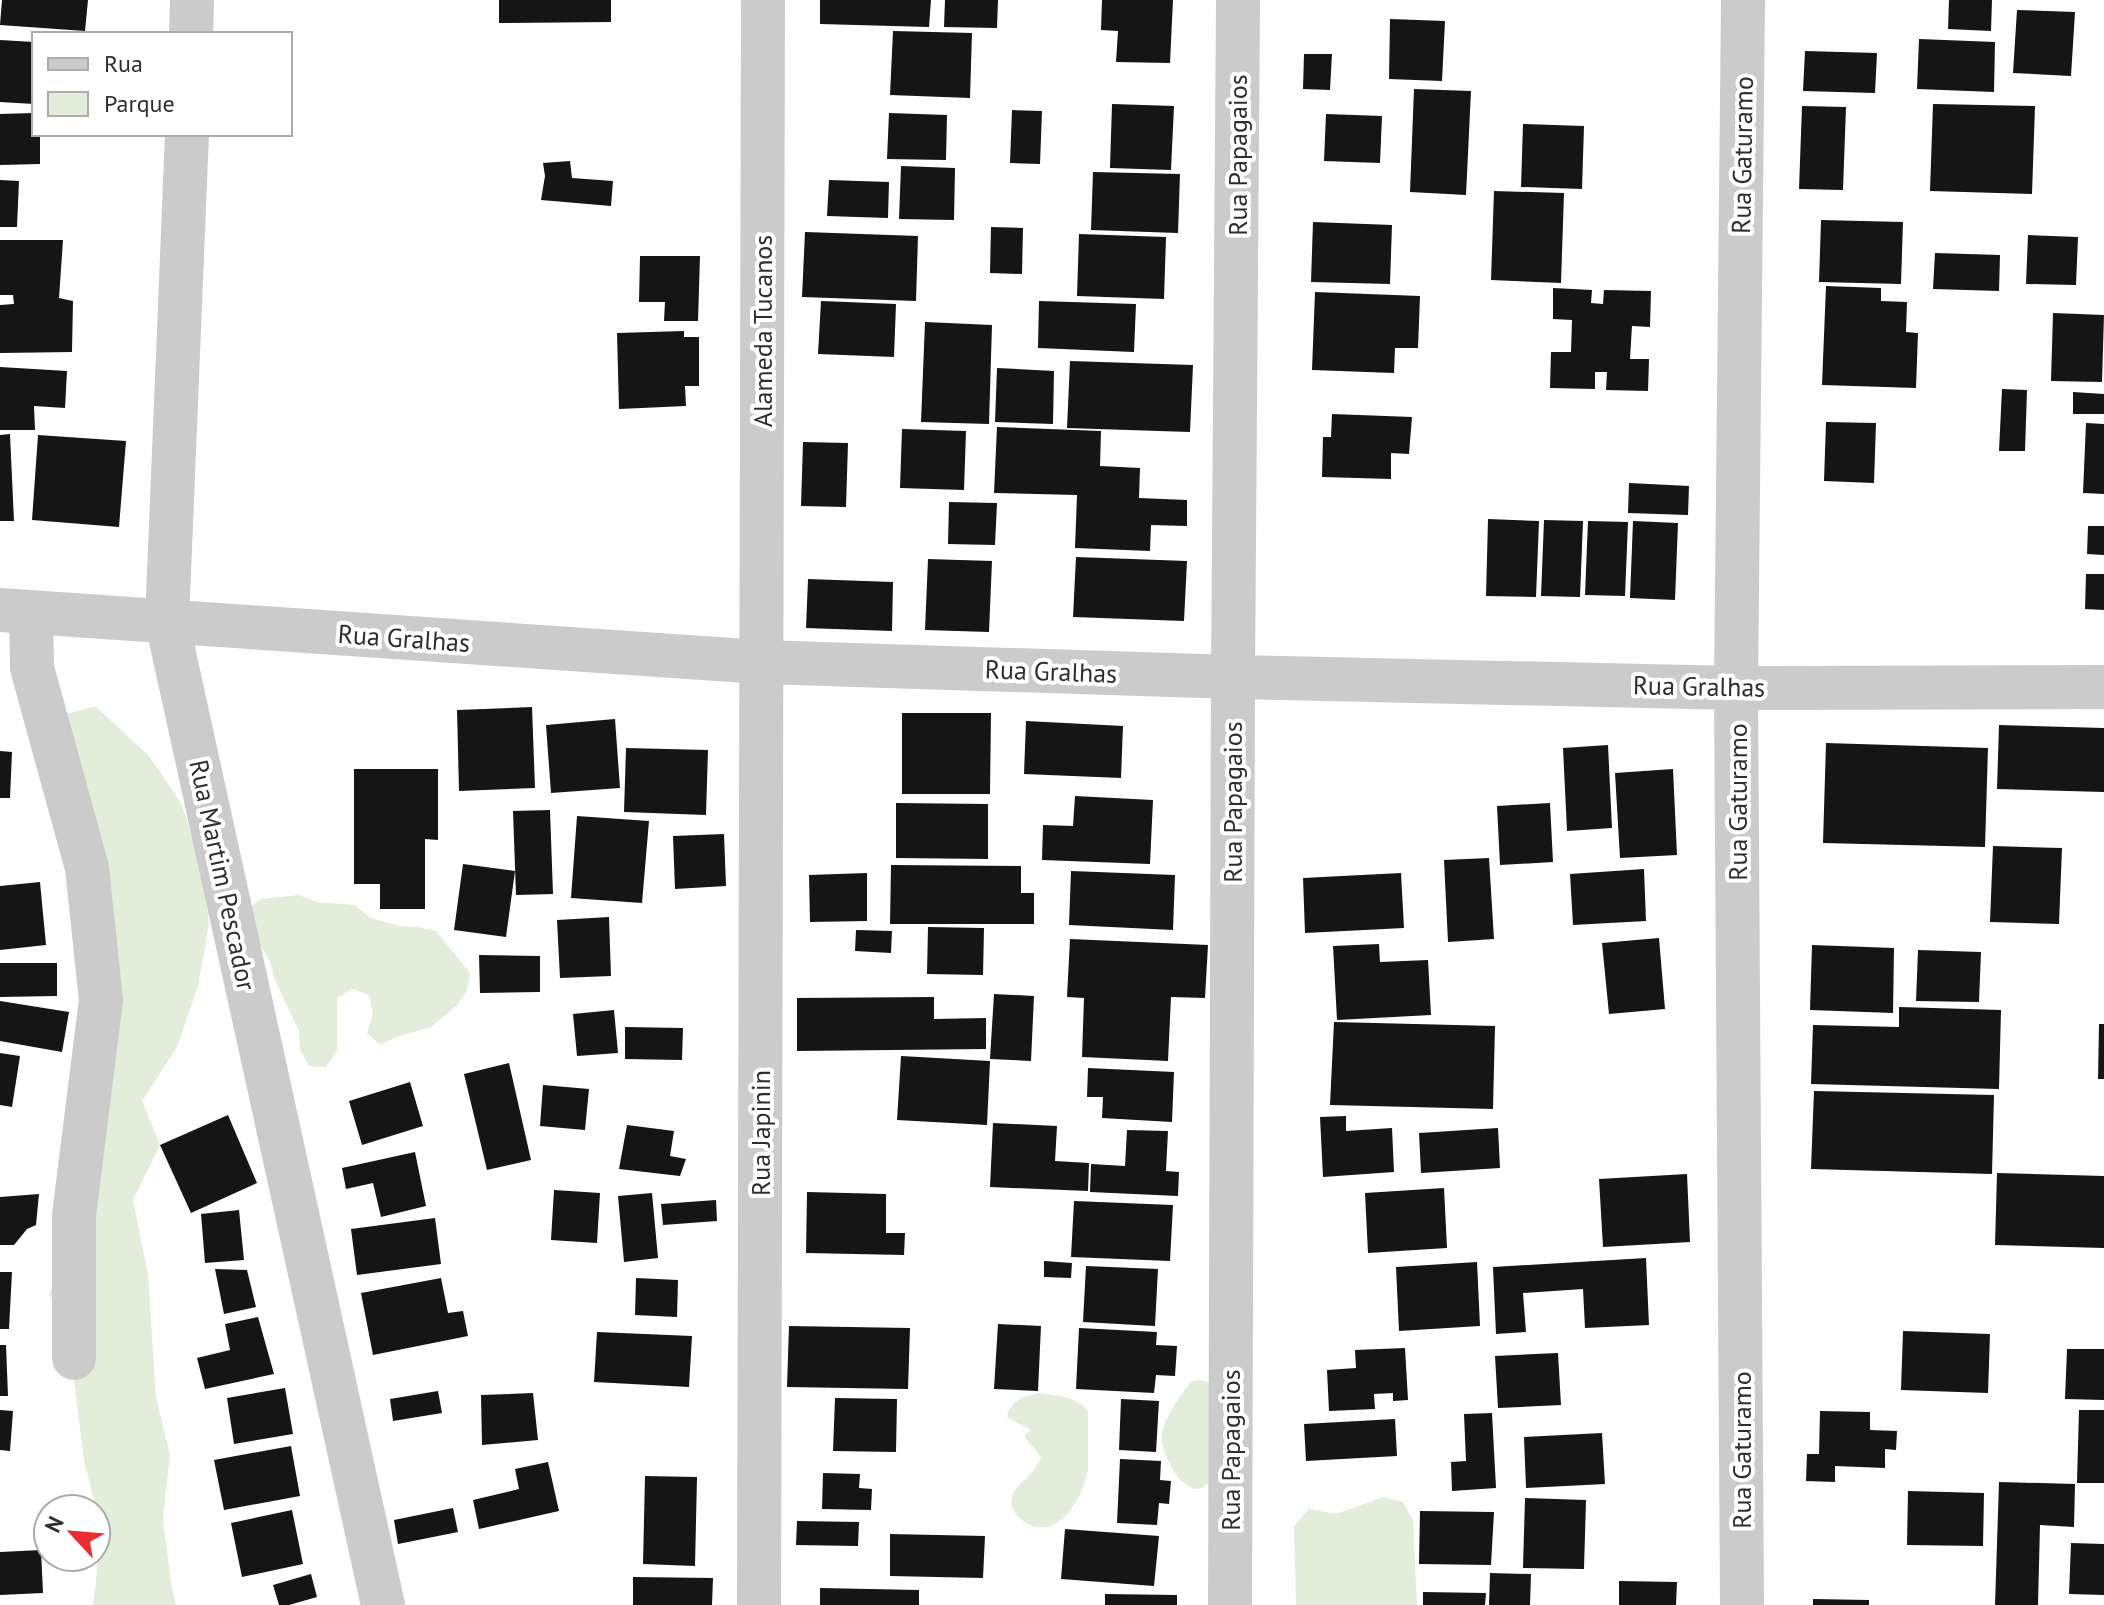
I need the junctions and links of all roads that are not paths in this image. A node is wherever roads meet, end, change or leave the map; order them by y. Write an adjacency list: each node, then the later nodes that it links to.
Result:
1 (192, 0): 5 (street)
2 (763, 0): 9 (street, Alameda Tucanos)
3 (1238, 0): 10 (street, Rua Papagaios)
4 (1743, 0): 12 (street, Rua Gaturamo)
5 (191, 32)
6 (187, 136): 8 (street, Rua Martim Pescador)
7 (16, 611): 8 (street, Rua Gralhas); 13 (street)
8 (167, 622): 9 (street, Rua Gralhas); 14 (street, Rua Martim Pescador)
9 (761, 662): 10 (street, Rua Gralhas); 15 (street, Rua Japinin)
10 (1233, 677): 12 (street, Rua Gralhas); 16 (street, Rua Papagaios)
11 (2104, 687): 12 (street, Rua Gralhas)
12 (1736, 688): 17 (street, Rua Gaturamo)
13 (74, 1358)
14 (383, 1605)
15 (759, 1605)
16 (1230, 1605)
17 (1742, 1605)

